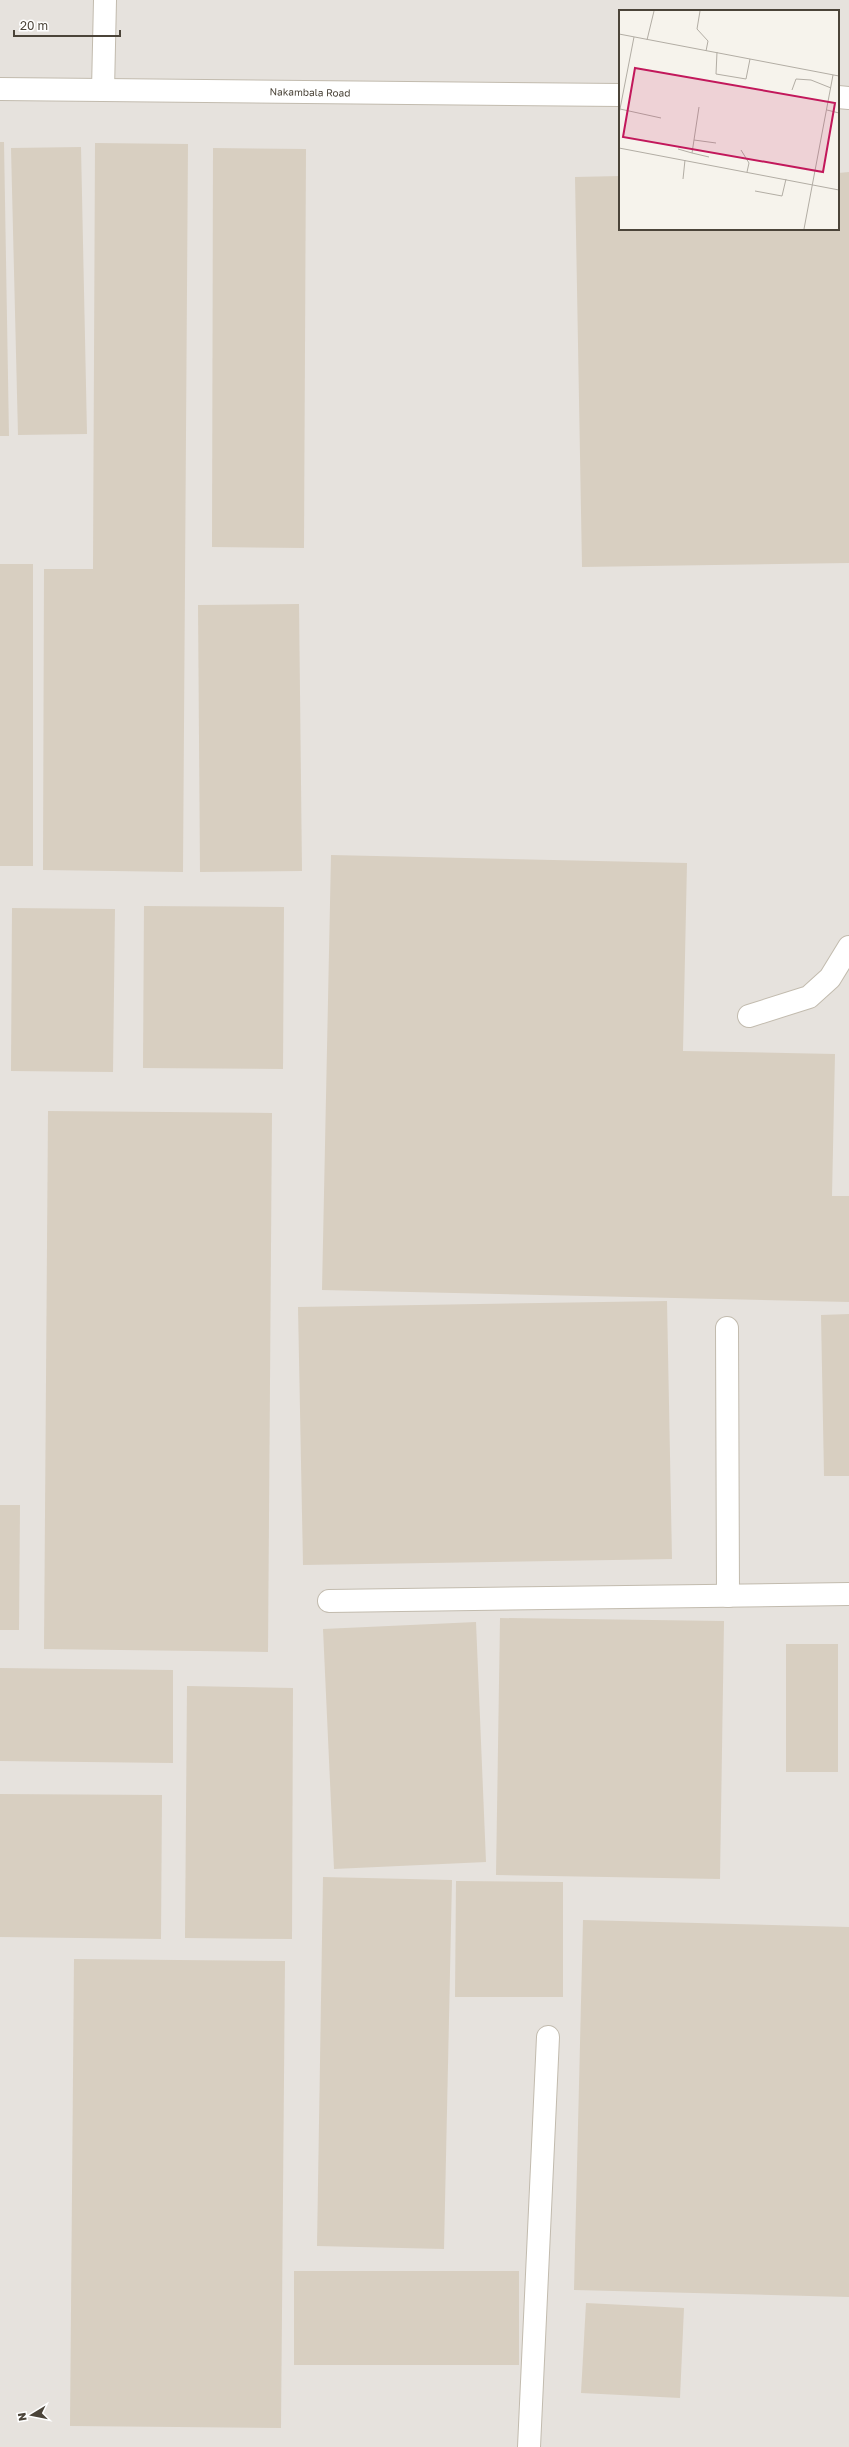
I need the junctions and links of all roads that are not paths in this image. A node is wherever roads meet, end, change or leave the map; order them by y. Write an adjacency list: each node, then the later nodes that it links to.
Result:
1 (105, 0): 3 (street)
2 (0, 89): 3 (street, Nakambala Road)
3 (103, 90): 4 (street, Nakambala Road)
4 (619, 95)
5 (849, 947): 6 (street)
6 (749, 1016)
7 (727, 1328): 9 (street)
8 (849, 1594): 9 (street)
9 (728, 1596): 10 (street)
10 (329, 1601)
11 (548, 2037): 12 (street)
12 (529, 2447)

